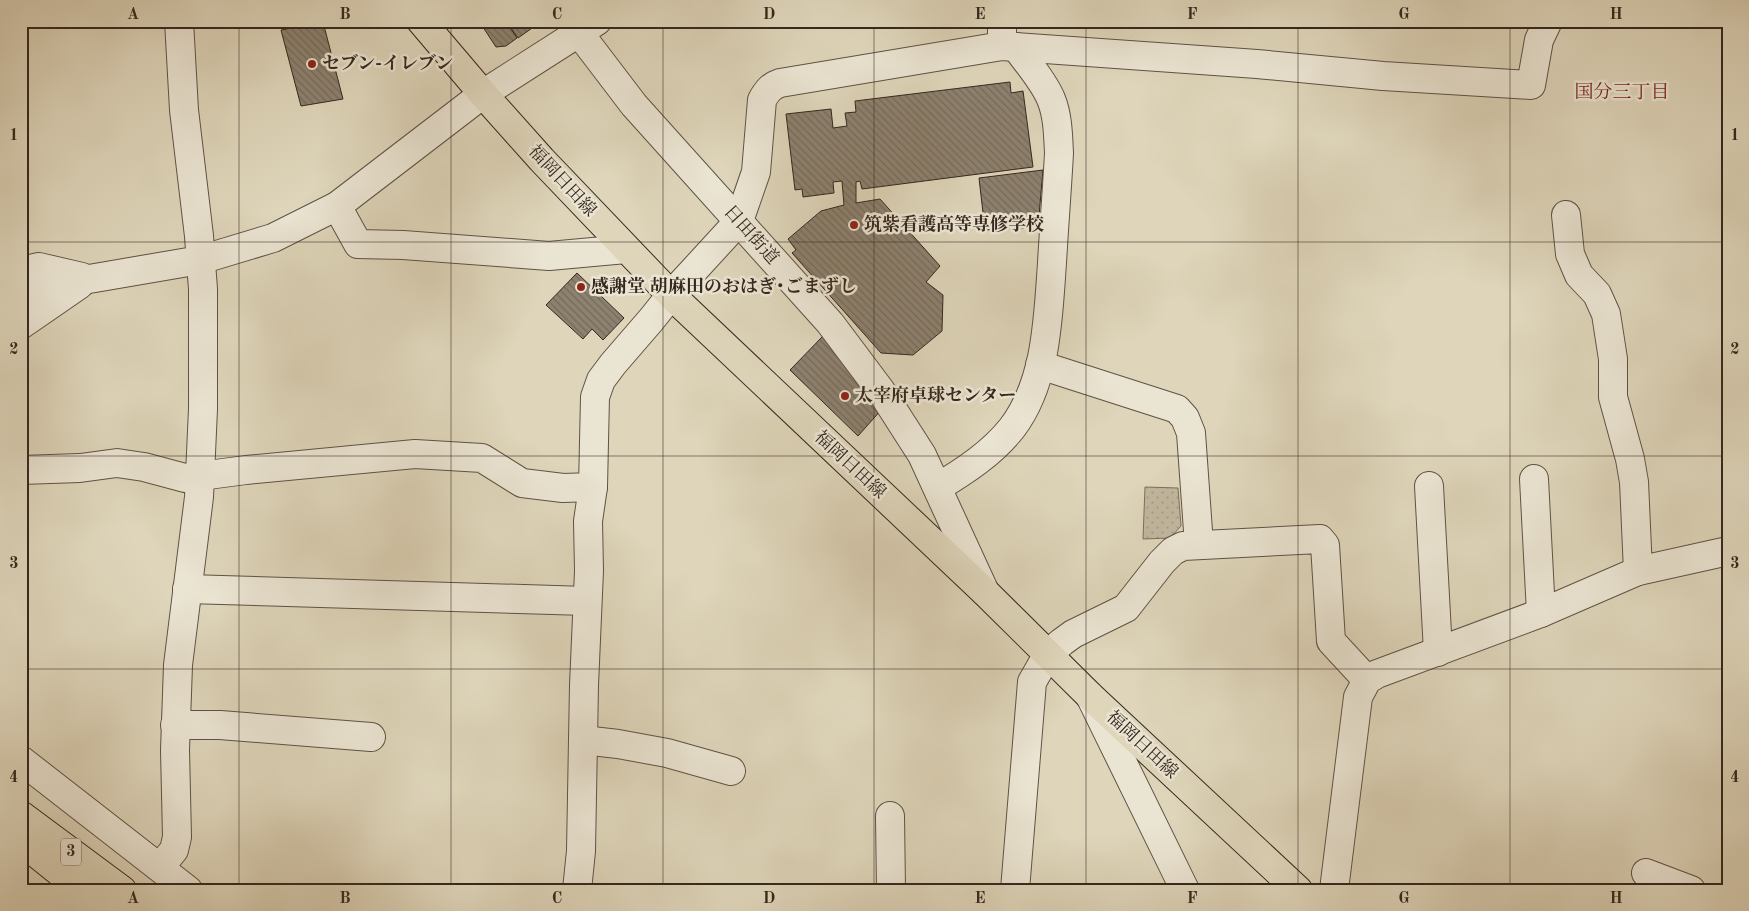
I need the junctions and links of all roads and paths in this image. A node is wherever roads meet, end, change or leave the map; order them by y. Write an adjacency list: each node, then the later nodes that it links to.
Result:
1 (179, 21): 11 (street)
2 (421, 21): 6 (main road, 福岡日田線)
3 (1548, 21): 5 (street)
4 (582, 25): 6 (street); 9 (street, 日田街道)
5 (1006, 38): 9 (street); 17 (street)
6 (483, 94): 7 (street); 10 (main road, 福岡日田線)
7 (337, 206): 10 (street); 11 (street)
8 (1566, 215): 26 (street)
9 (739, 221): 15 (street); 23 (street, 日田街道)
10 (626, 249): 15 (main road, 福岡日田線)
11 (200, 260): 13 (street); 19 (street)
12 (21, 271): 13 (street)
13 (89, 279): 14 (street); 16 (street)
14 (21, 293)
15 (671, 295): 22 (street); 28 (main road, 福岡日田線)
16 (21, 325)
17 (1040, 365): 23 (street); 24 (street)
18 (21, 470): 19 (street)
19 (200, 476): 22 (street); 27 (street)
20 (1534, 479): 30 (street)
21 (1429, 486): 31 (street)
22 (593, 487): 29 (street)
23 (938, 487): 28 (street, 日田街道)
24 (1199, 545): 32 (street); 33 (street)
25 (1728, 551): 26 (street)
26 (1638, 570): 30 (street)
27 (187, 589): 29 (street); 35 (street)
28 (985, 592): 32 (main road, 福岡日田線)
29 (588, 601): 37 (street)
30 (1541, 613): 31 (street)
31 (1438, 652): 33 (street)
32 (1048, 654): 34 (main road, 福岡日田線); 50 (street)
33 (1367, 680): 53 (street)
34 (1090, 696): 51 (street); 52 (main road, 福岡日田線)
35 (175, 724): 36 (street); 43 (street)
36 (371, 737)
37 (583, 740): 39 (street); 48 (street)
38 (21, 760): 43 (street)
39 (731, 771)
40 (21, 815): 46 (main road, 3)
41 (890, 816): 49 (street)
42 (21, 841): 45 (main road, 3)
43 (160, 867): 47 (street)
44 (1646, 873): 54 (street)
45 (82, 890)
46 (122, 890)
47 (188, 890)
48 (577, 890)
49 (891, 890)
50 (1015, 890)
51 (1185, 890)
52 (1298, 890)
53 (1334, 890)
54 (1691, 890)

